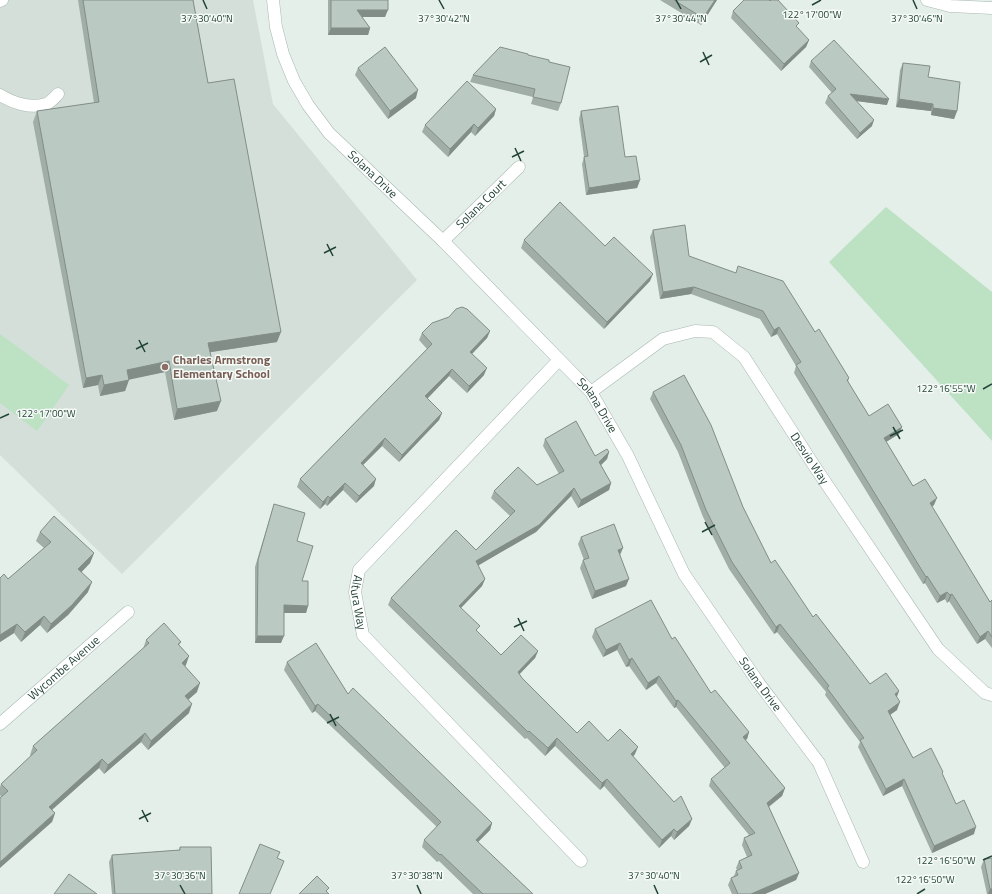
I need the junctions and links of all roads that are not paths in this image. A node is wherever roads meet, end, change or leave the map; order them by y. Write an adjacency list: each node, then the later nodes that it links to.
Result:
1 (273, 0): 7 (street, Solana Drive)
2 (927, 0): 3 (street)
3 (992, 8)
4 (58, 94): 5 (street)
5 (0, 95)
6 (519, 166): 7 (street, Solana Court)
7 (443, 241): 8 (street, Solana Drive)
8 (559, 360): 9 (street, Solana Drive); 13 (street, Altura Way)
9 (591, 392): 11 (street, Desvio Way); 14 (street, Solana Drive)
10 (128, 612): 12 (street, Wycombe Avenue)
11 (992, 695)
12 (0, 724)
13 (581, 861)
14 (863, 862)

